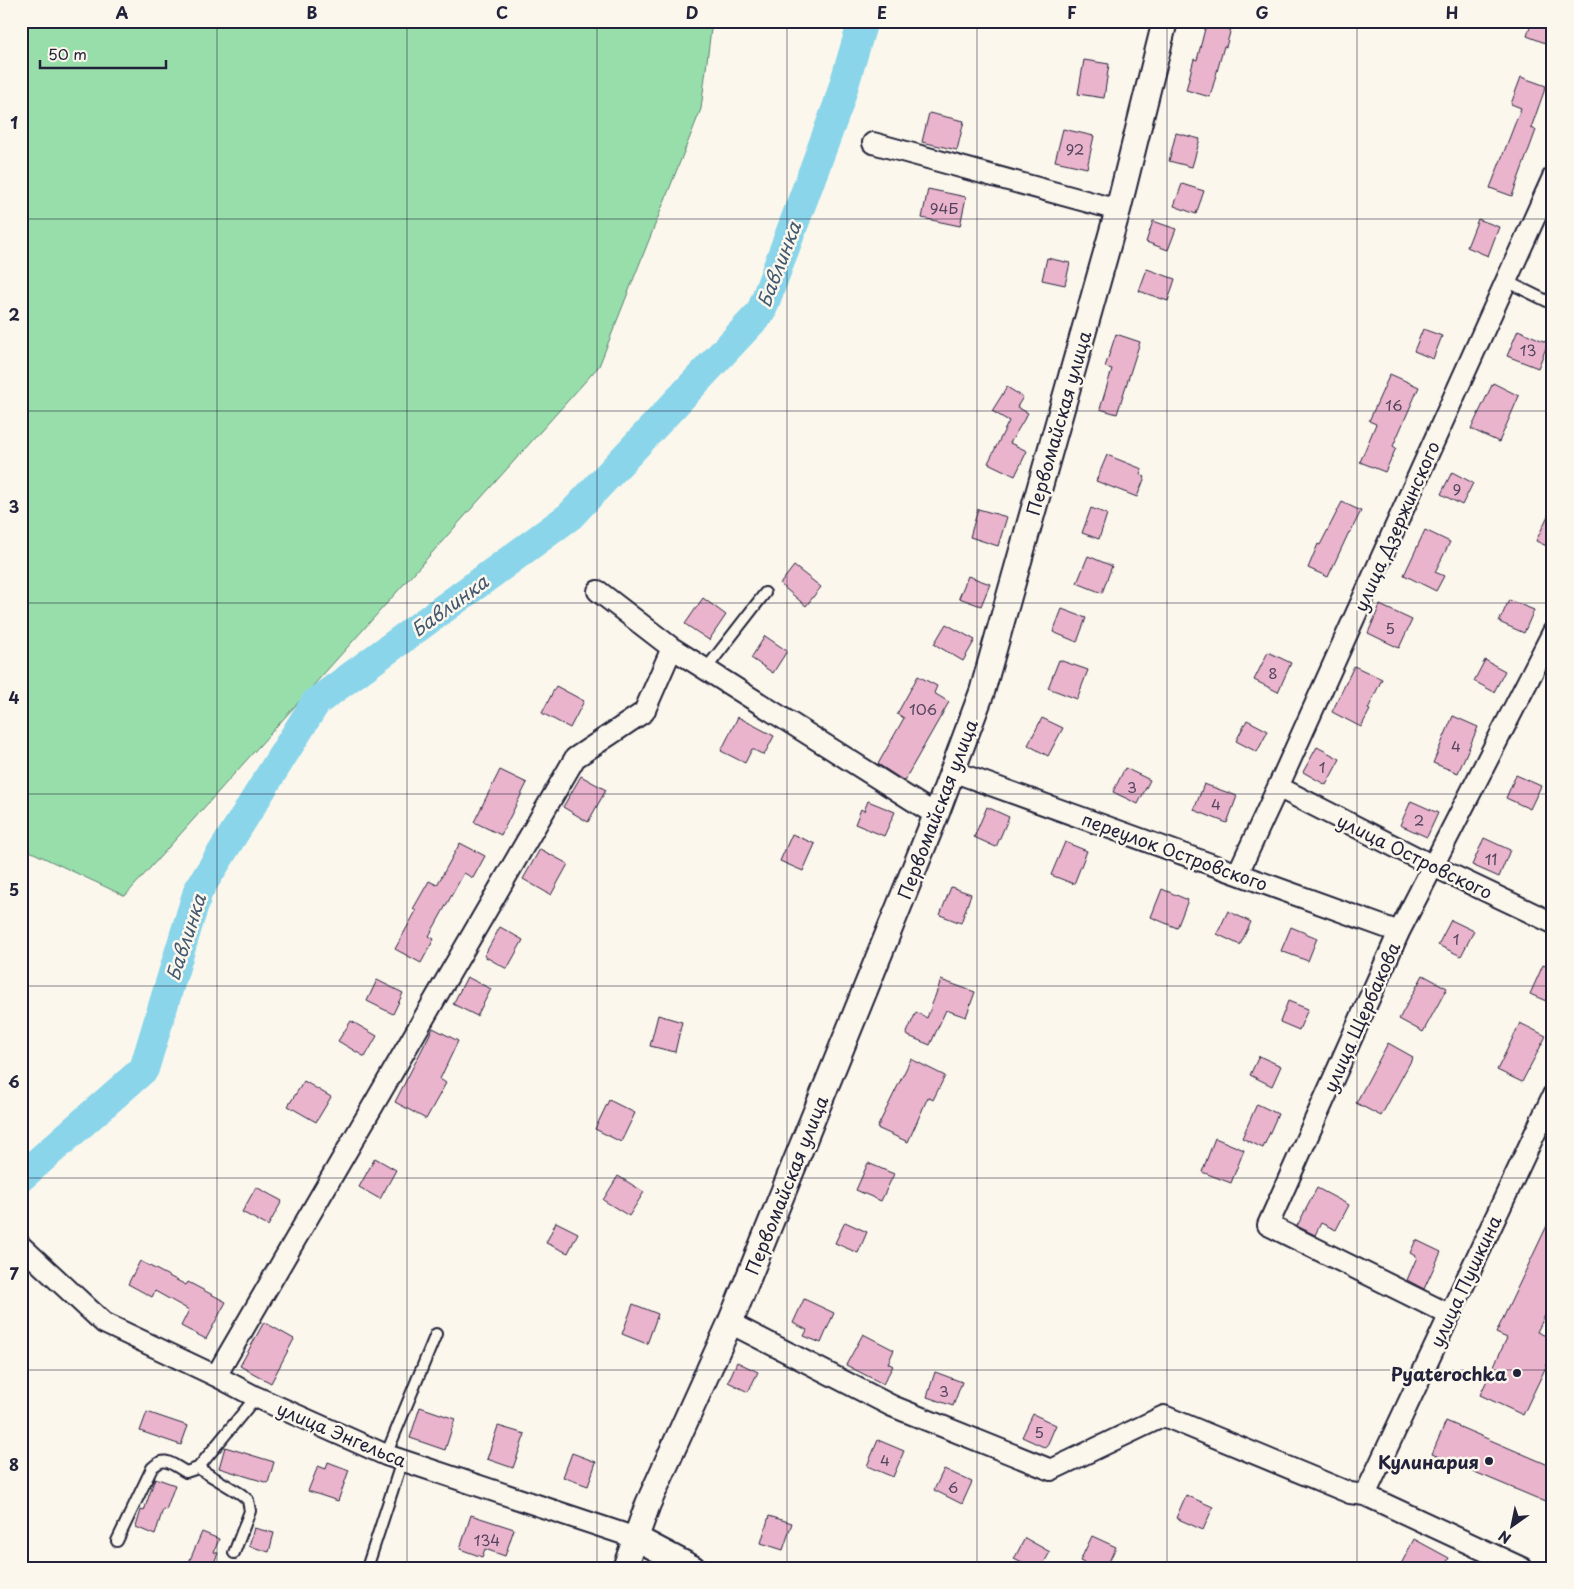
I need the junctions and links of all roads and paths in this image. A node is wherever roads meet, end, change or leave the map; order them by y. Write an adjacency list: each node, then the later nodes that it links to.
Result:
1 (1165, 21): 4 (street, Первомайская улица)
2 (872, 143): 4 (street)
3 (1553, 178): 5 (street, улица Дзержинского)
4 (1118, 210): 12 (street, Первомайская улица)
5 (1506, 281): 6 (lane); 13 (street, улица Дзержинского)
6 (1553, 304)
7 (598, 591): 10 (street)
8 (765, 593): 11 (lane)
9 (1553, 632): 15 (street, улица Щербакова)
10 (672, 648): 11 (street); 24 (street)
11 (706, 669): 14 (street)
12 (952, 771): 14 (street, Первомайская улица); 16 (street, переулок Островского)
13 (1278, 787): 15 (street, улица Островского); 16 (street, улица Дзержинского)
14 (936, 815): 22 (street, Первомайская улица)
15 (1433, 866): 17 (street, улица Островского); 18 (street, улица Щербакова)
16 (1238, 873): 18 (street, переулок Островского)
17 (1553, 923)
18 (1399, 932): 21 (street, улица Щербакова)
19 (1553, 1095): 21 (street, улица Пушкина)
20 (21, 1246): 24 (street, улица Энгельса)
21 (1450, 1315): 28 (street, улица Пушкина)
22 (730, 1323): 28 (street); 29 (street, Первомайская улица)
23 (436, 1334): 26 (lane)
24 (216, 1376): 25 (street, улица Энгельса)
25 (256, 1397): 26 (street, улица Энгельса); 27 (lane)
26 (394, 1458): 29 (street, улица Энгельса); 32 (lane)
27 (198, 1468): 30 (lane); 31 (lane)
28 (1365, 1495): 35 (street)
29 (636, 1538): 33 (street, Первомайская улица); 34 (street, улица Энгельса)
30 (117, 1541)
31 (234, 1553)
32 (367, 1568)
33 (625, 1568)
34 (693, 1568)
35 (1522, 1568)

